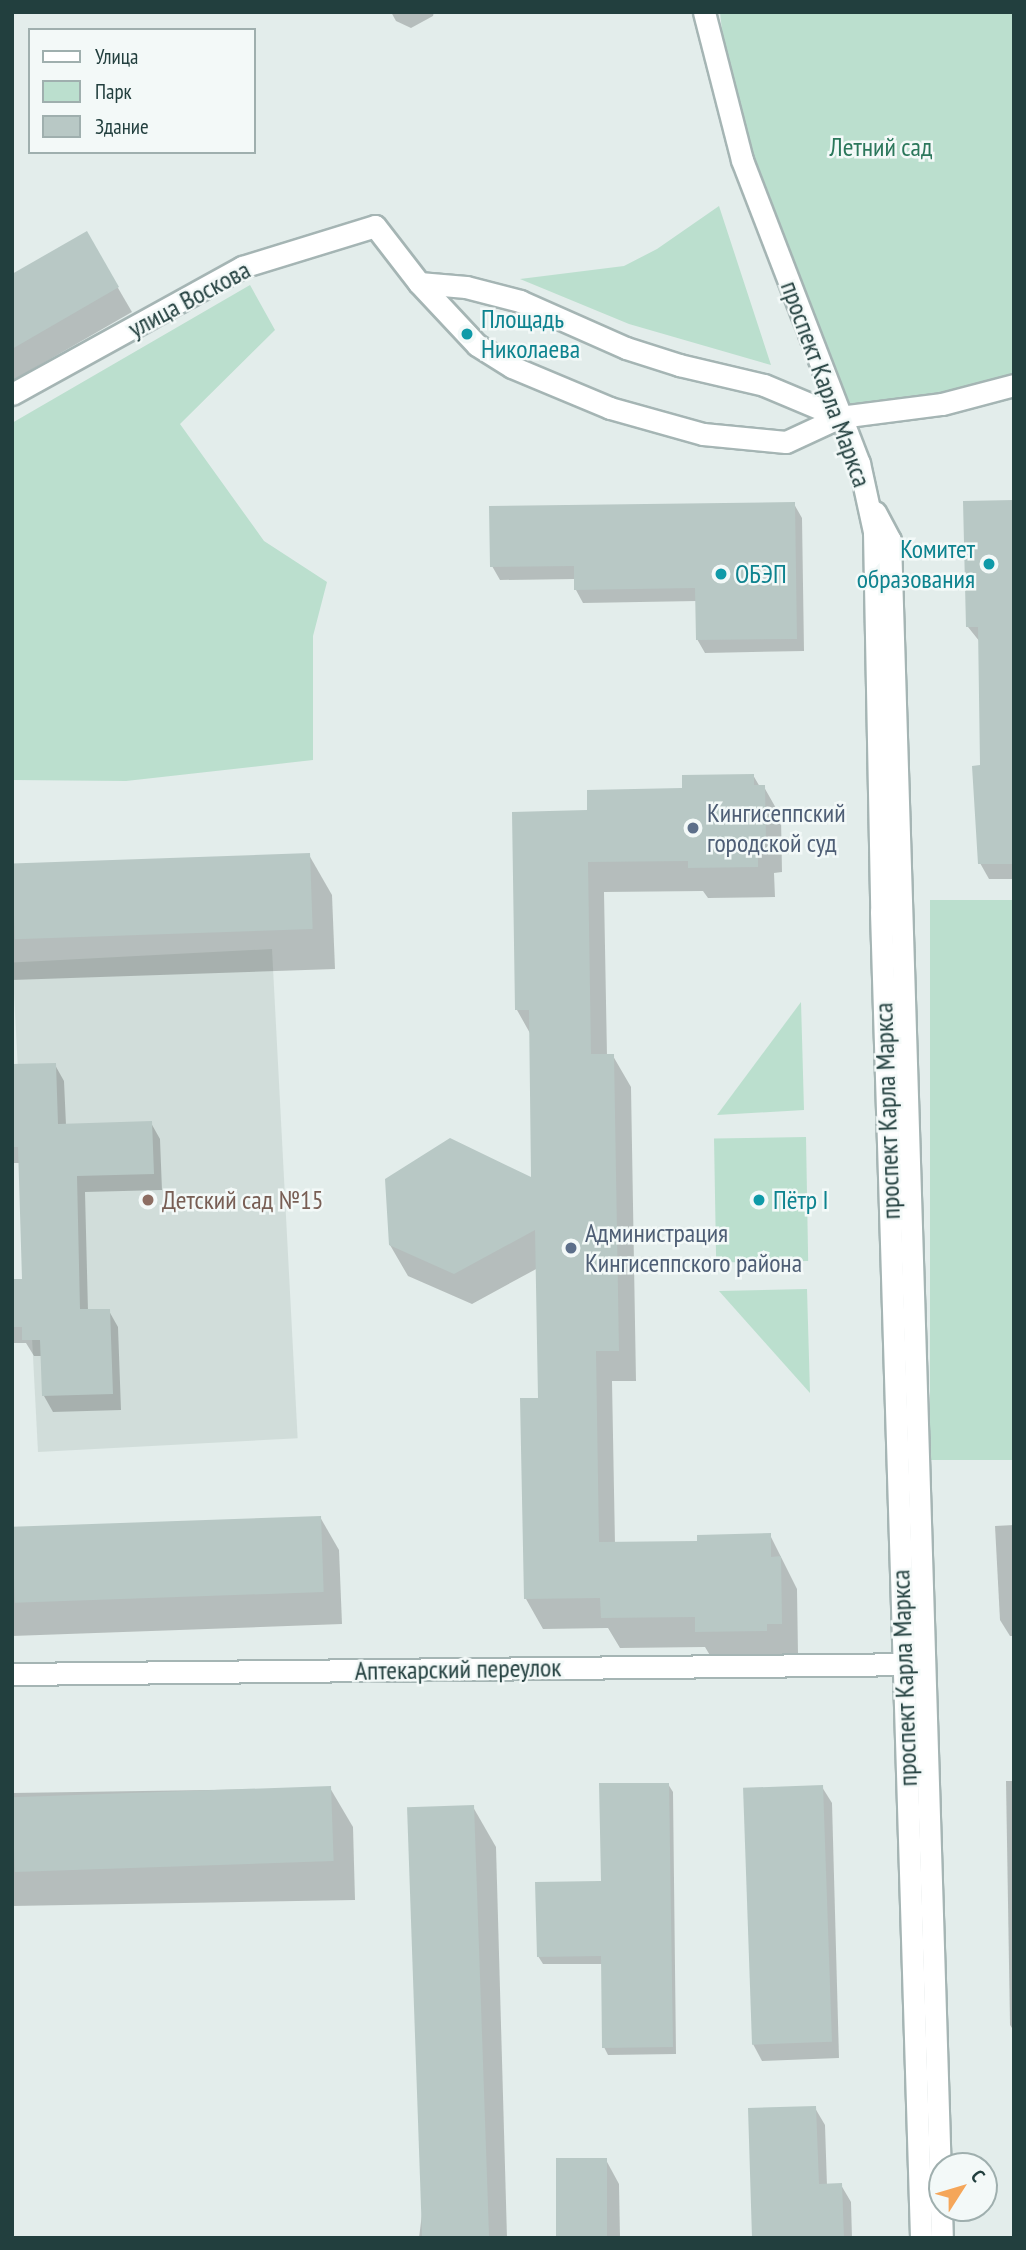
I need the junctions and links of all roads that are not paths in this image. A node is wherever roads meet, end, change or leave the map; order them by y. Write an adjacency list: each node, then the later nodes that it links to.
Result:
1 (704, 12): 5 (main road, проспект Карла Маркса)
2 (419, 284): 4 (main road, улица Воскова); 5 (main road); 5 (main road)
3 (1014, 385): 5 (main road)
4 (12, 394)
5 (840, 417): 6 (main road, проспект Карла Маркса)
6 (914, 1664): 7 (main road, Аптекарский переулок); 8 (main road, проспект Карла Маркса); 9 (main road)
7 (12, 1674)
8 (921, 2238)
9 (942, 2238)

